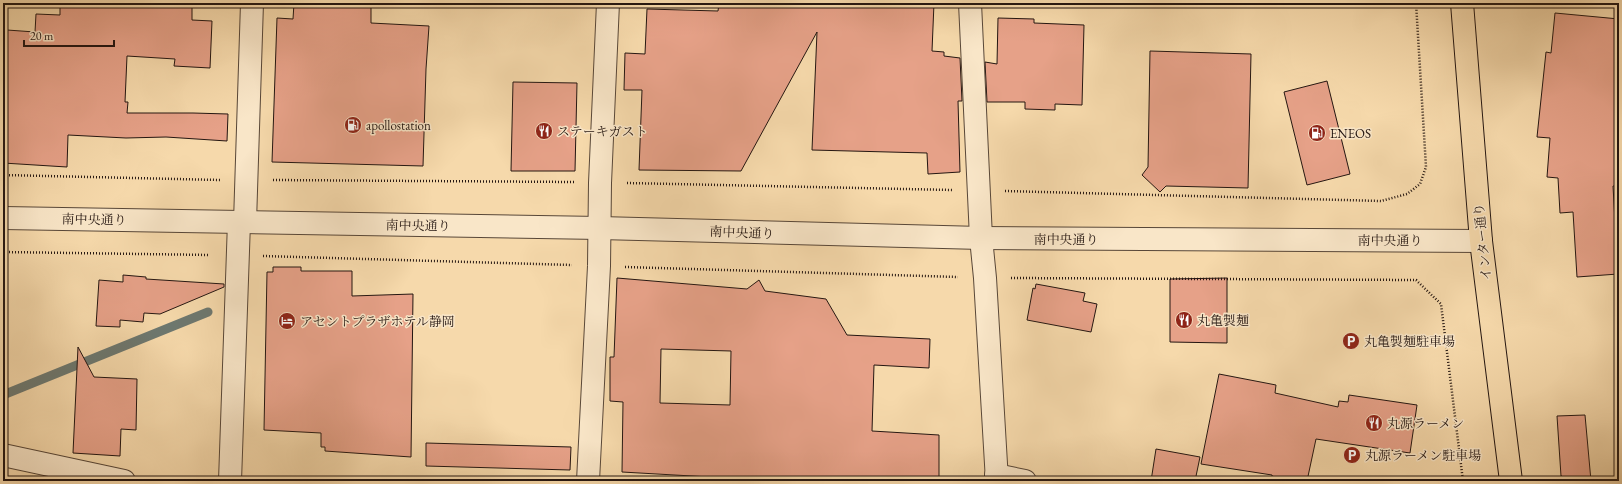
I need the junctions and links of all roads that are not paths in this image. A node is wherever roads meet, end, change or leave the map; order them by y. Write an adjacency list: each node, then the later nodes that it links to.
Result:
1 (252, 3): 6 (street)
2 (608, 3): 7 (street)
3 (970, 3): 8 (street)
4 (1462, 3): 9 (main road, インター通り)
5 (3, 218): 6 (street, 南中央通り)
6 (242, 222): 7 (street, 南中央通り); 13 (street)
7 (600, 228): 8 (street, 南中央通り); 14 (street)
8 (980, 238): 9 (street, 南中央通り); 11 (street)
9 (1481, 241): 16 (main road, インター通り)
10 (3, 455): 12 (street)
11 (997, 478): 15 (street)
12 (124, 481)
13 (230, 481)
14 (588, 481)
15 (1025, 481)
16 (1511, 481)

